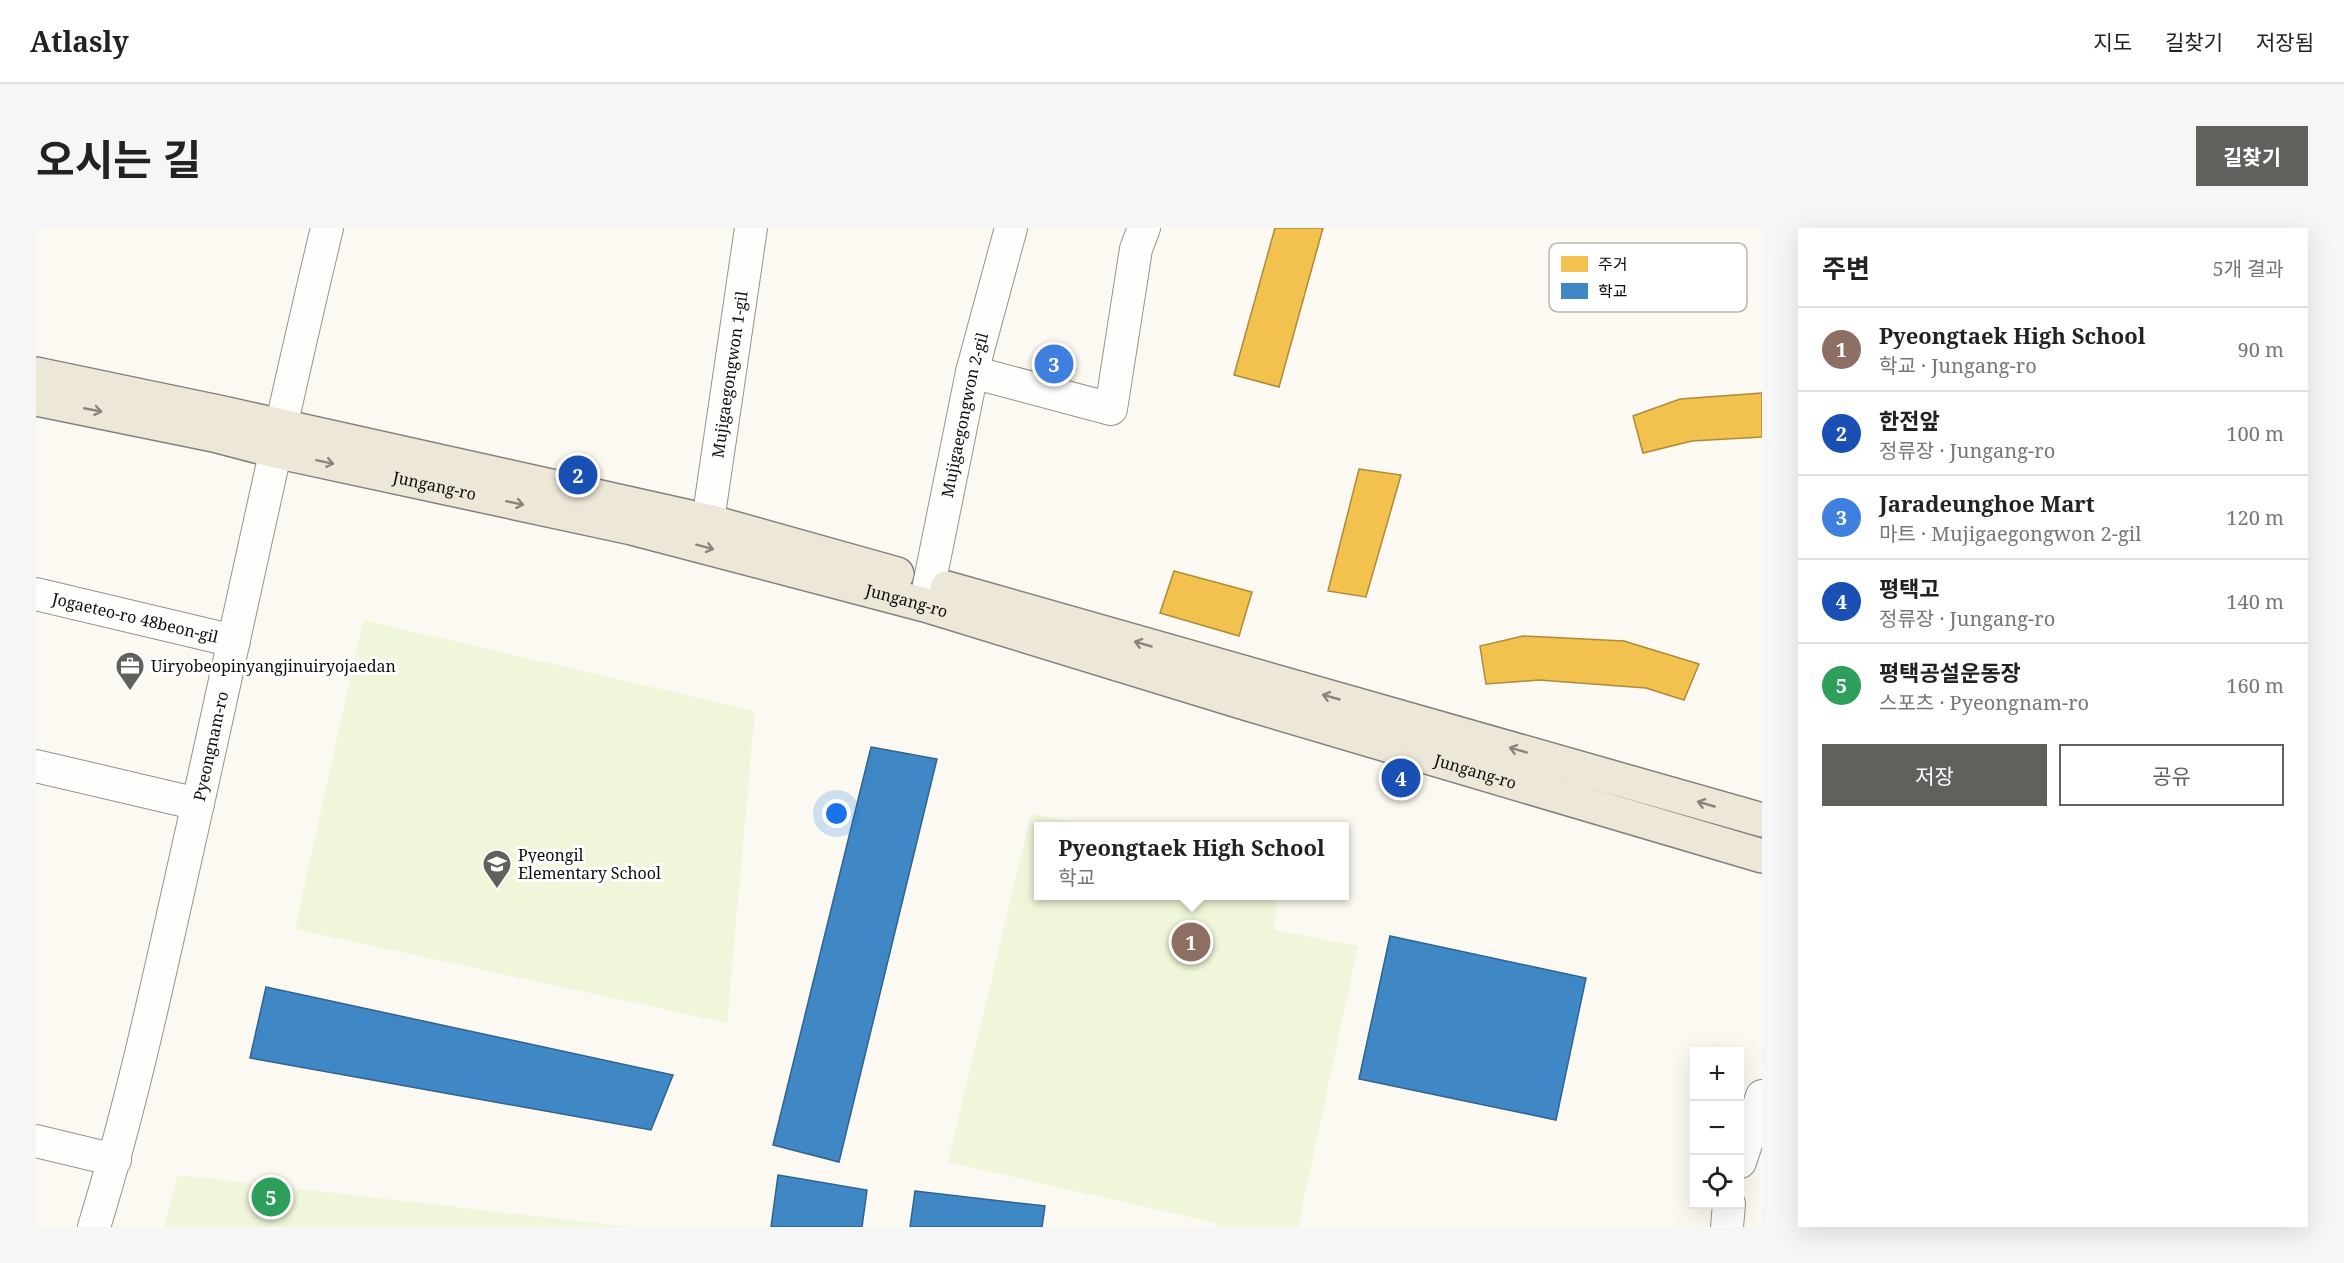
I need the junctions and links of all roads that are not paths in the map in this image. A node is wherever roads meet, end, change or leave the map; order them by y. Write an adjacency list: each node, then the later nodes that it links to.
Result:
1 (327, 228): 8 (street, Pyeongnam-ro)
2 (751, 228): 9 (street, Mujigaegongwon 1-gil)
3 (1011, 228): 5 (street, Mujigaegongwon 2-gil)
4 (1144, 228): 5 (street)
5 (972, 372): 11 (street, Mujigaegongwon 2-gil)
6 (36, 374): 8 (main road, Jungang-ro)
7 (36, 399): 8 (main road, Jungang-ro, one-way to 8)
8 (277, 438): 9 (main road, Jungang-ro); 11 (main road, Jungang-ro, one-way to 11); 12 (street, Pyeongnam-ro)
9 (708, 521): 11 (main road, Jungang-ro)
10 (36, 594): 12 (street, Jogaeteo-ro 48beon-gil)
11 (927, 594): 15 (main road, Jungang-ro, one-way to 11); 16 (main road, Jungang-ro)
12 (234, 640): 14 (street, Pyeongnam-ro)
13 (36, 766): 14 (street)
14 (198, 804): 20 (street, Pyeongnam-ro)
15 (1762, 819)
16 (1762, 856)
17 (1762, 1096): 19 (street)
18 (36, 1141): 20 (street)
19 (1742, 1155)
20 (115, 1160): 22 (street, Pyeongnam-ro)
21 (1729, 1209): 23 (street)
22 (94, 1227)
23 (1727, 1227)

